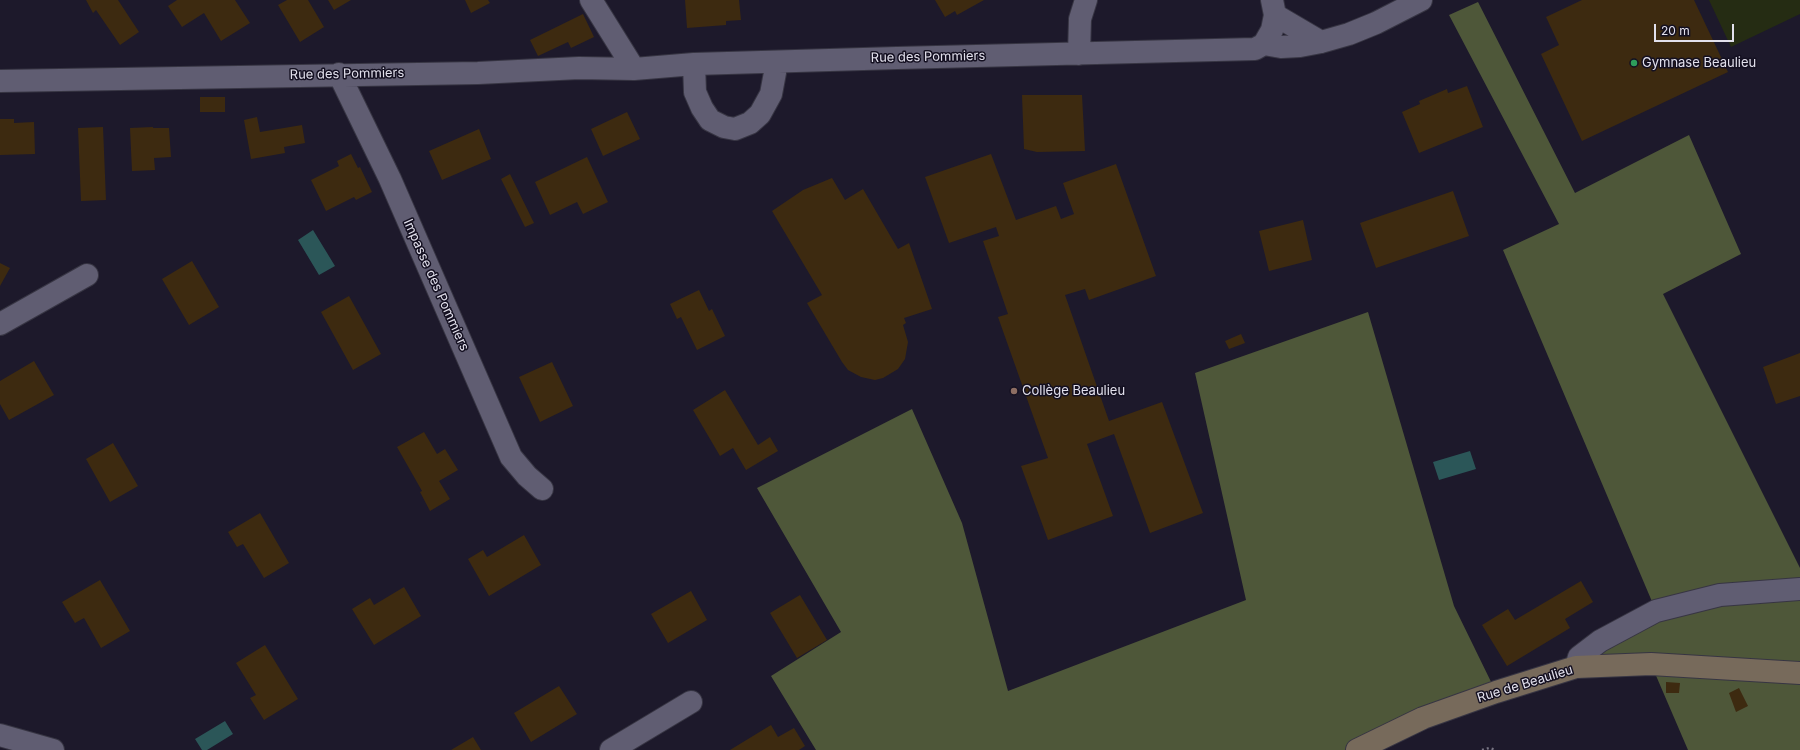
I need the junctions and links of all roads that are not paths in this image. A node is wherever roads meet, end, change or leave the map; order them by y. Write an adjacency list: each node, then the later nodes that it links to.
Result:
1 (592, 0): 10 (street)
2 (1086, 0): 7 (street)
3 (1421, 0): 5 (street, Rue des Pommiers)
4 (1273, 8): 5 (street); 6 (street)
5 (1321, 42): 6 (street, Rue des Pommiers)
6 (1264, 44): 7 (street, Rue des Pommiers)
7 (1079, 54): 8 (street, Rue des Pommiers)
8 (777, 62): 9 (street, Rue des Pommiers); 9 (street)
9 (694, 64): 10 (street, Rue des Pommiers)
10 (634, 69): 11 (street, Rue des Pommiers)
11 (340, 74): 12 (street, Rue des Pommiers); 15 (street, Impasse des Pommiers)
12 (0, 81)
13 (87, 275): 14 (street)
14 (0, 324)
15 (542, 489)
16 (1800, 589): 17 (street)
17 (1576, 667): 18 (street, Rue de Beaulieu); 23 (street, Rue de Beaulieu)
18 (1800, 673)
19 (692, 702): 22 (street)
20 (0, 735): 21 (street)
21 (53, 750)
22 (611, 750)
23 (1357, 750)

